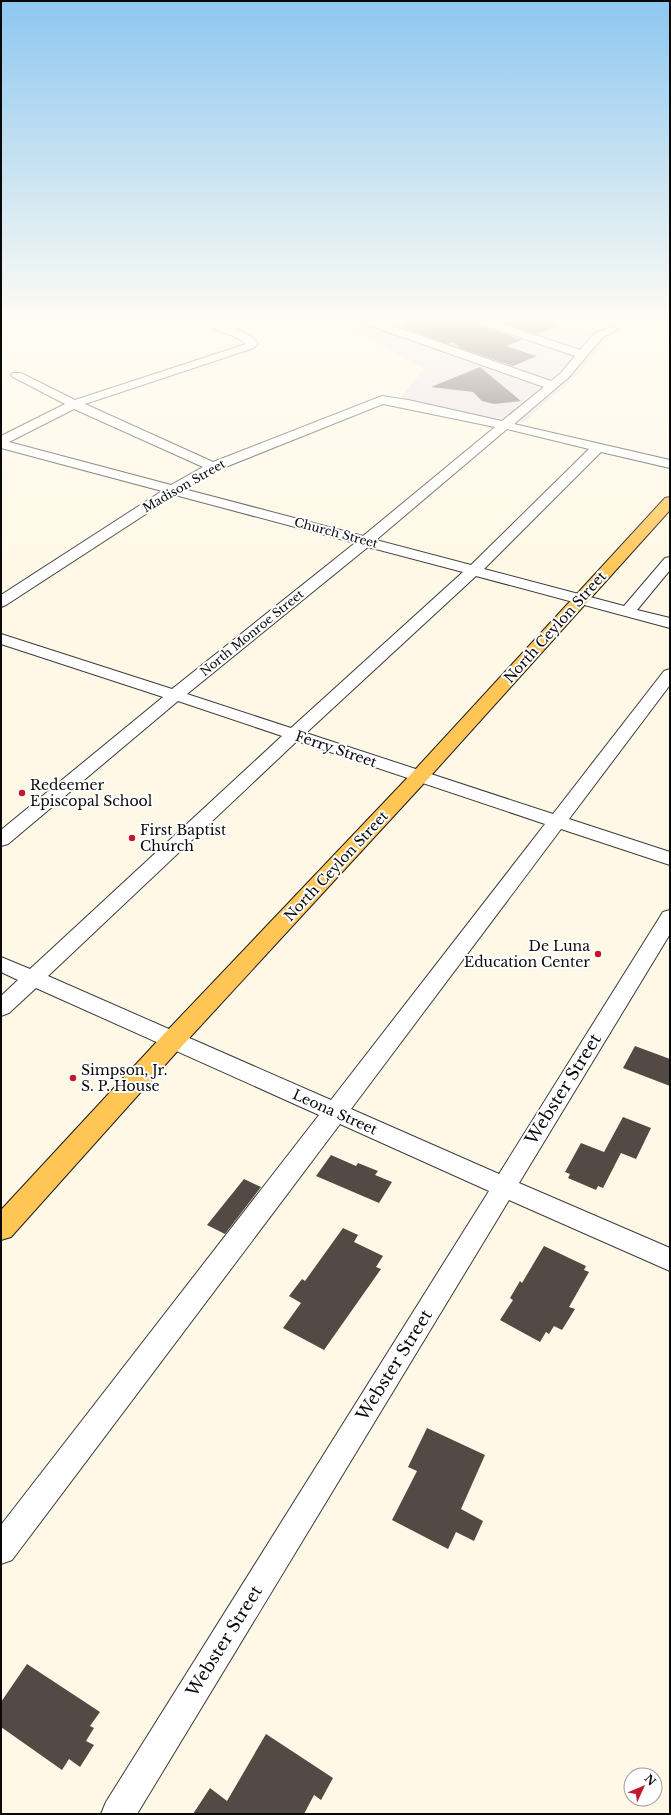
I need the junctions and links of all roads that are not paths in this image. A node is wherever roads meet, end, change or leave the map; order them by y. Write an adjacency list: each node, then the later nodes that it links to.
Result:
1 (74, 404): 6 (street); 9 (street)
2 (373, 404): 9 (street, Madison Street)
3 (406, 404): 5 (street, Madison Street)
4 (530, 404): 5 (street, North Monroe Street)
5 (504, 426): 7 (street); 12 (street, North Monroe Street)
6 (1, 442): 10 (street, Church Street)
7 (598, 448): 8 (street); 14 (street)
8 (670, 464)
9 (213, 467): 10 (street, Madison Street)
10 (174, 489): 12 (street, Church Street); 16 (street, Madison Street)
11 (670, 502): 15 (main road, North Ceylon Street)
12 (366, 541): 14 (street, Church Street); 21 (street, North Monroe Street)
13 (670, 561): 17 (street)
14 (474, 570): 15 (street, Church Street); 22 (street)
15 (580, 599): 17 (street, Church Street); 23 (main road, North Ceylon Street)
16 (1, 602)
17 (628, 612): 18 (street, Church Street)
18 (670, 623)
19 (1, 639): 21 (street, Ferry Street)
20 (670, 674): 24 (street)
21 (175, 695): 22 (street, Ferry Street); 25 (street, North Monroe Street)
22 (293, 735): 23 (street, Ferry Street); 29 (street)
23 (419, 777): 24 (street, Ferry Street); 31 (main road, North Ceylon Street)
24 (557, 822): 26 (street, Ferry Street); 32 (street)
25 (1, 840)
26 (670, 860)
27 (670, 917): 33 (street, Webster Street)
28 (1, 964): 29 (street, Leona Street)
29 (32, 978): 30 (street); 31 (street, Leona Street)
30 (1, 1008)
31 (173, 1040): 32 (street, Leona Street); 34 (main road, North Ceylon Street)
32 (335, 1112): 33 (street, Leona Street); 36 (street)
33 (503, 1187): 35 (street, Leona Street); 37 (street, Webster Street)
34 (1, 1229)
35 (670, 1260)
36 (1, 1549)
37 (118, 1814)

